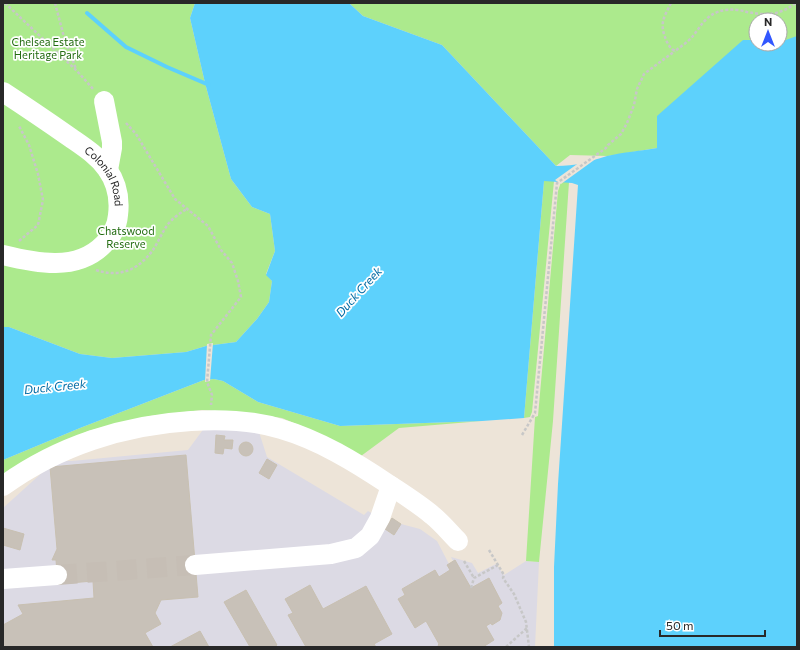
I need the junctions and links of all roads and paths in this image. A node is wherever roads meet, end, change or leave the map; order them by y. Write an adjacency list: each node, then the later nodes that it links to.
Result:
1 (5, 3): 6 (path)
2 (55, 3): 6 (path)
3 (671, 3): 5 (path)
4 (796, 3): 5 (path)
5 (675, 51): 16 (path)
6 (77, 71): 8 (path)
7 (3, 92): 11 (street, Colonial Road)
8 (104, 101): 11 (street)
9 (126, 123): 12 (path)
10 (19, 126): 13 (path)
11 (108, 170): 14 (street, Colonial Road)
12 (187, 209): 14 (path); 15 (path)
13 (8, 249): 14 (street, Colonial Road)
14 (82, 258)
15 (212, 393)
16 (522, 435)
17 (3, 486): 18 (street)
18 (391, 486): 19 (street); 22 (street)
19 (458, 541)
20 (489, 550): 23 (path)
21 (464, 561): 25 (path)
22 (195, 565)
23 (498, 565): 25 (path); 28 (path)
24 (57, 575): 26 (street)
25 (474, 578): 27 (path)
26 (3, 579)
27 (472, 588)
28 (527, 628): 29 (path); 30 (path)
29 (506, 647)
30 (529, 647)

